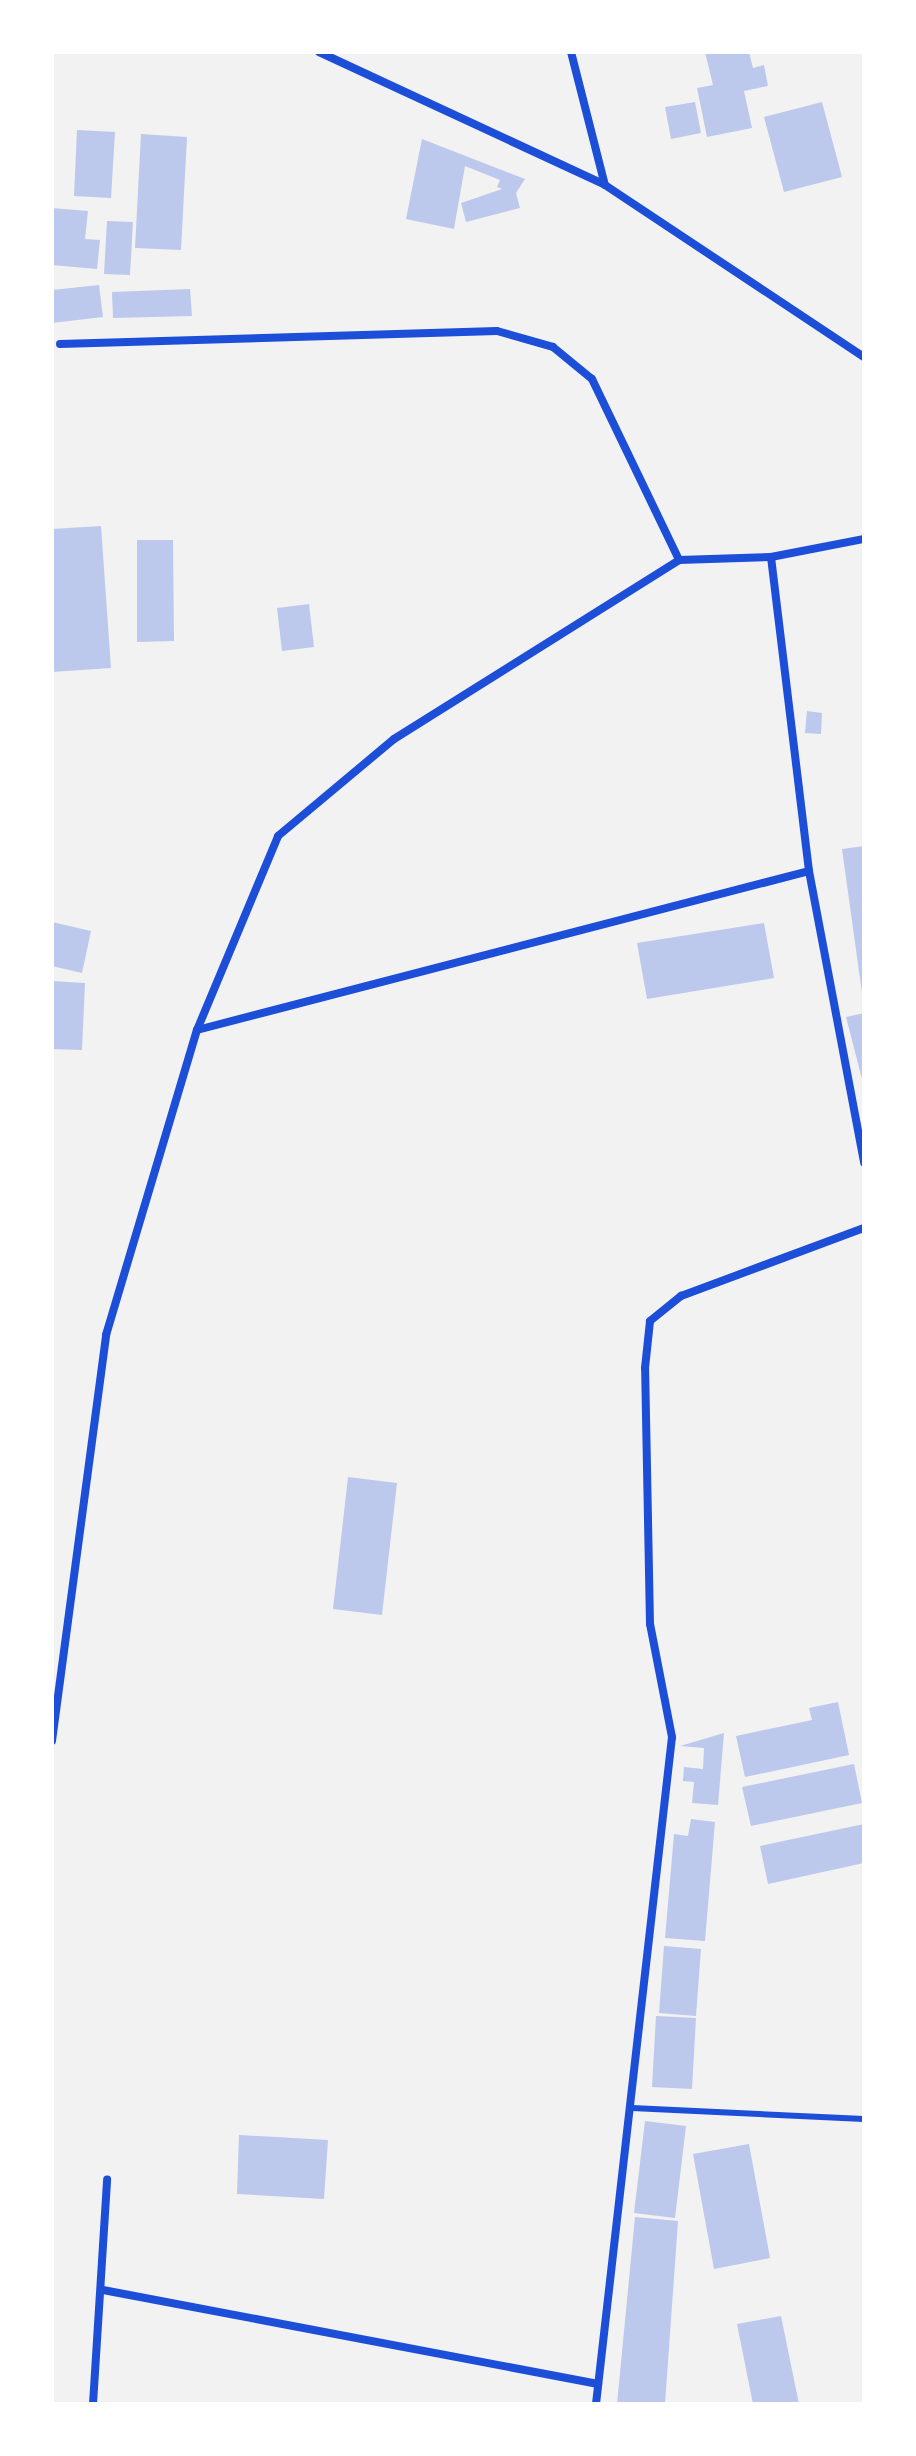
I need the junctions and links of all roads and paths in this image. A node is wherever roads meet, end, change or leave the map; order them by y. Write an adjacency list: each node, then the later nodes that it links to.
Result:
1 (319, 52): 4 (street)
2 (338, 52): 4 (street)
3 (571, 52): 5 (street)
4 (339, 63): 5 (street)
5 (605, 185): 7 (street)
6 (60, 344): 10 (street)
7 (864, 357)
8 (864, 539): 9 (street)
9 (771, 557): 10 (street); 11 (street)
10 (679, 560): 12 (street)
11 (809, 871): 12 (street); 13 (street)
12 (197, 1030): 15 (street)
13 (864, 1163)
14 (864, 1228): 16 (street)
15 (52, 1741)
16 (632, 2108): 17 (lane); 20 (street)
17 (864, 2119)
18 (107, 2179): 19 (street)
19 (103, 2290): 20 (street); 21 (street)
20 (598, 2384): 22 (street)
21 (93, 2404)
22 (596, 2404)

